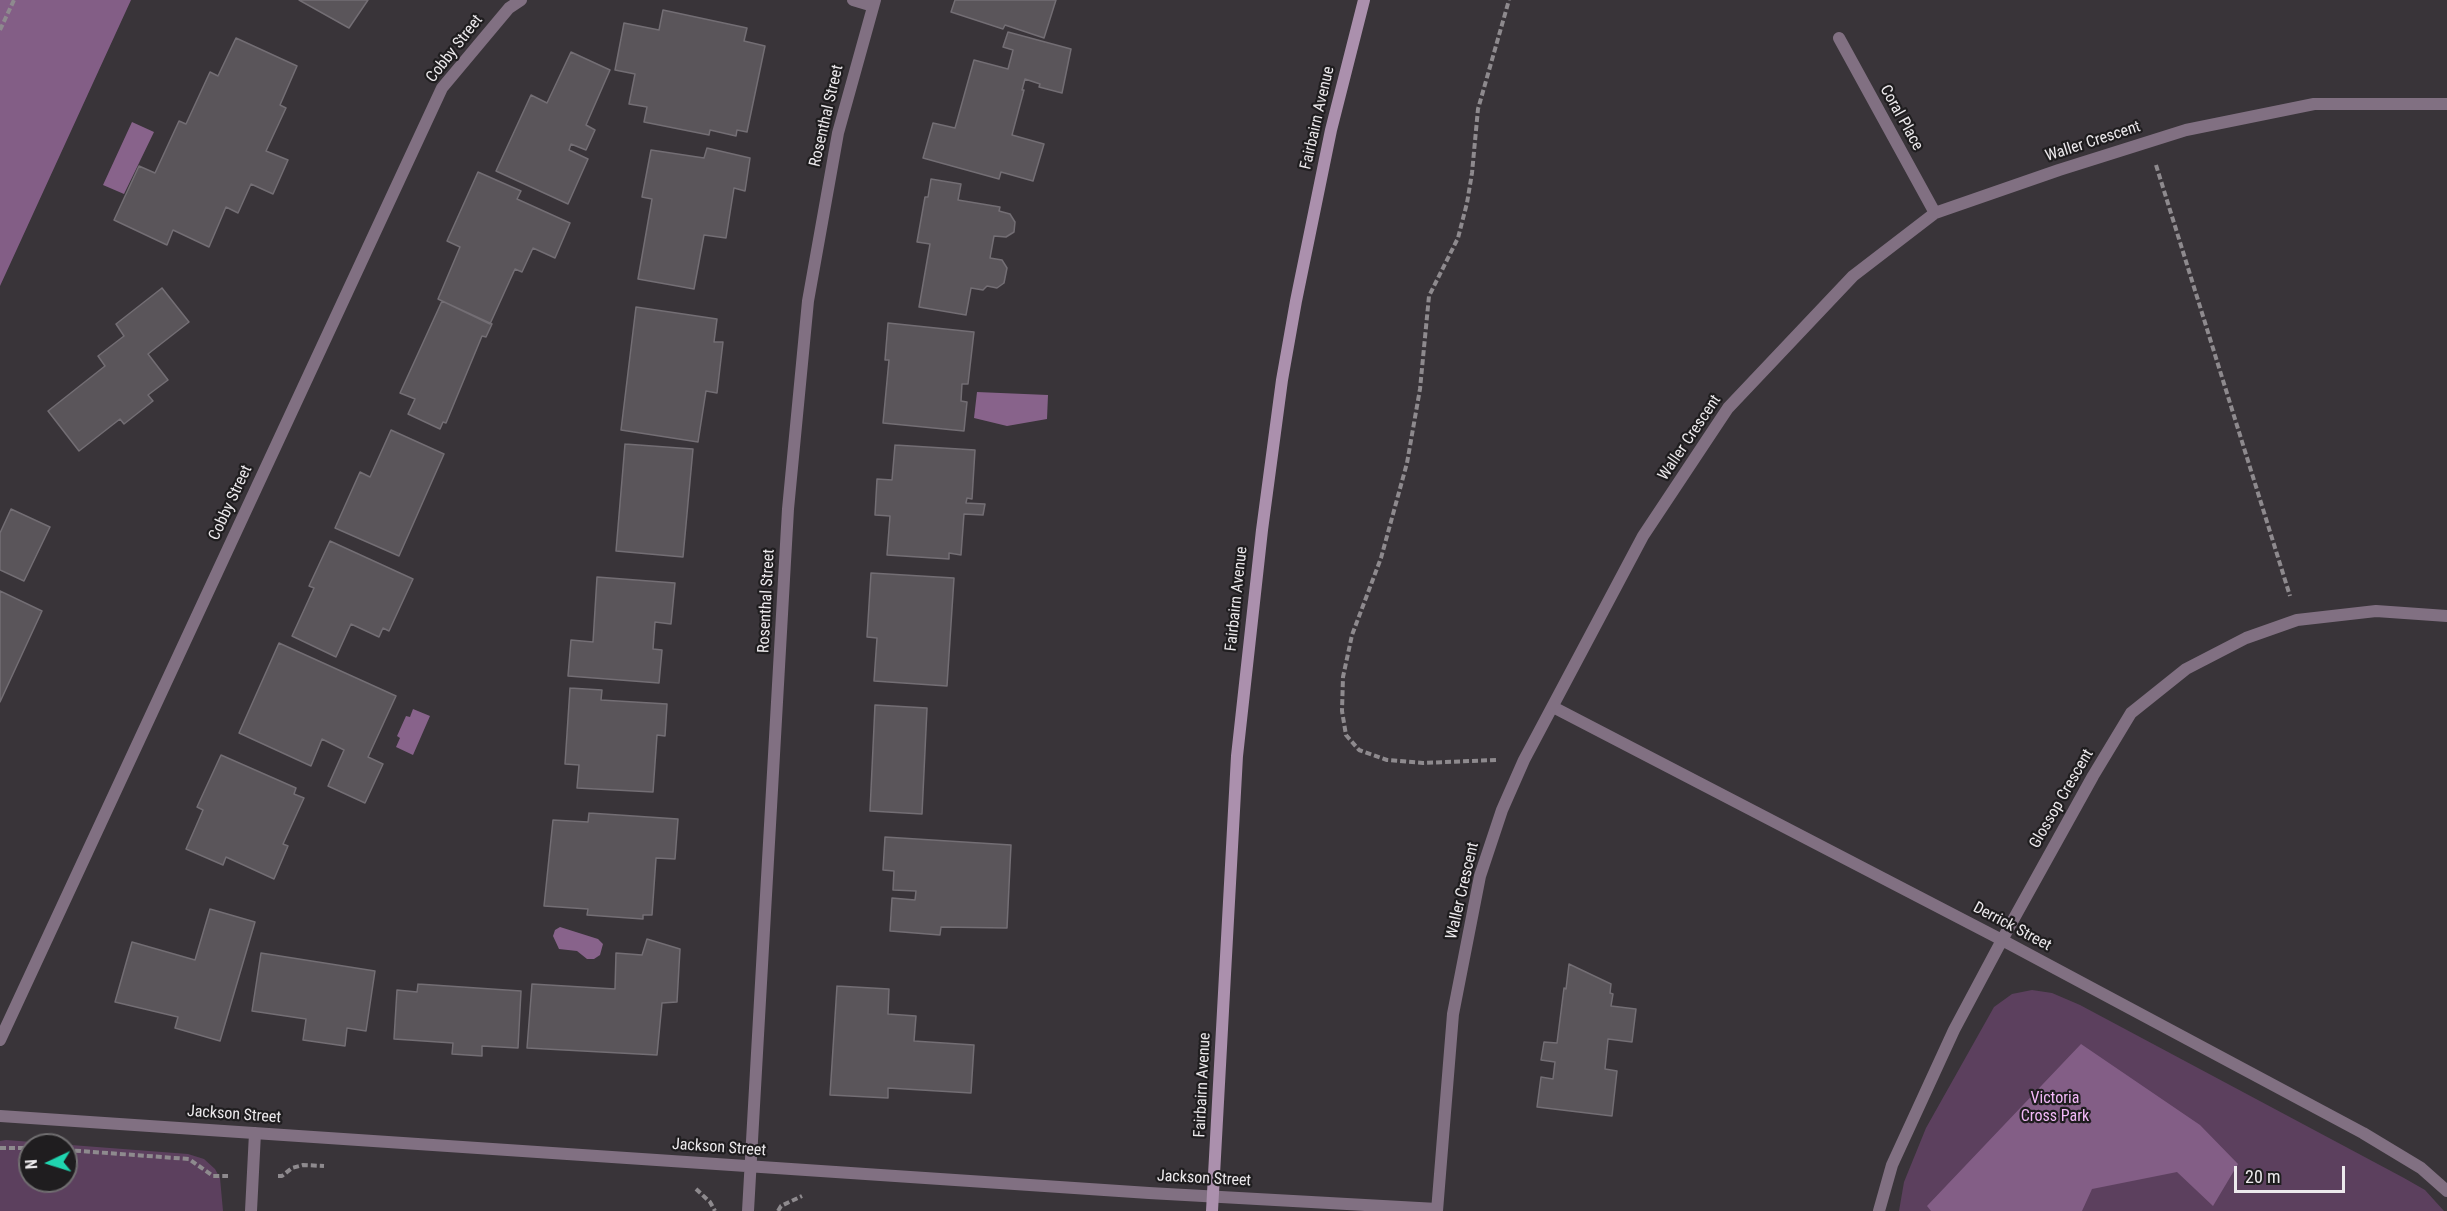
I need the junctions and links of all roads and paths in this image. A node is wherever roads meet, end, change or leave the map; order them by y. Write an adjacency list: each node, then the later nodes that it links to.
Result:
1 (14, 0): 7 (path)
2 (521, 0): 17 (street, Cobby Street)
3 (853, 0): 6 (street)
4 (1364, 0): 29 (main road, Fairbairn Avenue)
5 (1509, 0): 15 (path)
6 (874, 3): 23 (street, Rosenthal Street)
7 (0, 30)
8 (1839, 38): 11 (street, Coral Place)
9 (2447, 104): 10 (street, Waller Crescent)
10 (2148, 141): 11 (street, Waller Crescent); 13 (path)
11 (1935, 213): 14 (street, Waller Crescent)
12 (2447, 616): 13 (street, Glossop Crescent)
13 (2297, 620): 16 (street, Glossop Crescent)
14 (1553, 707): 15 (street, Waller Crescent); 16 (street, Derrick Street)
15 (1524, 759): 26 (street, Waller Crescent)
16 (2002, 940): 25 (street, Derrick Street); 30 (street, Glossop Crescent)
17 (0, 1040)
18 (0, 1116): 19 (street, Jackson Street)
19 (255, 1133): 23 (street, Jackson Street); 27 (street)
20 (0, 1148): 21 (path)
21 (18, 1148)
22 (78, 1151): 24 (path)
23 (751, 1167): 26 (street, Jackson Street); 28 (street, Rosenthal Street)
24 (213, 1176)
25 (2447, 1191)
26 (1437, 1210)
27 (251, 1211)
28 (748, 1211)
29 (1212, 1211)
30 (1879, 1211)

